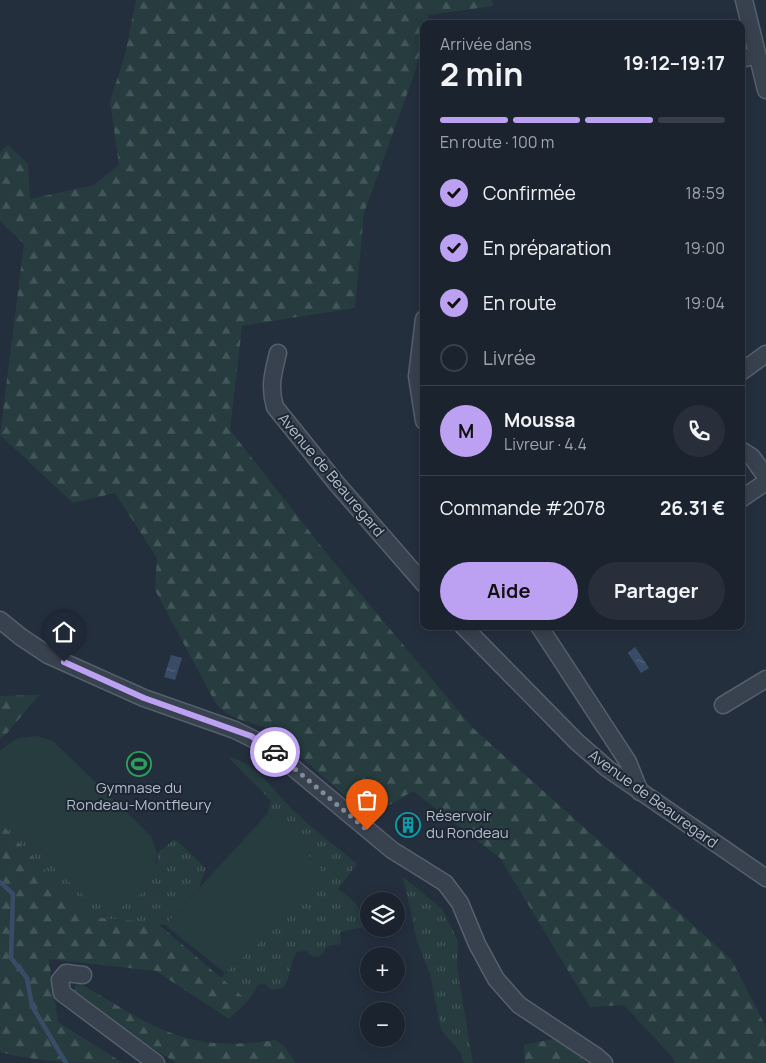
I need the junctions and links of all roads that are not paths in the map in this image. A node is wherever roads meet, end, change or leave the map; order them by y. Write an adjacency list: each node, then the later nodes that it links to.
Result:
1 (744, 0): 2 (street)
2 (749, 57): 3 (street)
3 (766, 90)
4 (278, 353): 13 (street, Avenue de Beauregard)
5 (766, 354): 7 (street)
6 (420, 357): 8 (street)
7 (745, 369)
8 (420, 391)
9 (745, 452): 10 (street)
10 (766, 477)
11 (766, 482): 12 (street)
12 (745, 496)
13 (420, 579)
14 (0, 620): 23 (street)
15 (467, 630): 19 (street, Avenue de Beauregard)
16 (542, 630): 19 (street)
17 (766, 679): 18 (street)
18 (723, 705)
19 (640, 792): 20 (street, Avenue de Beauregard)
20 (766, 878)
21 (83, 975): 22 (street)
22 (156, 1063)
23 (604, 1063)

